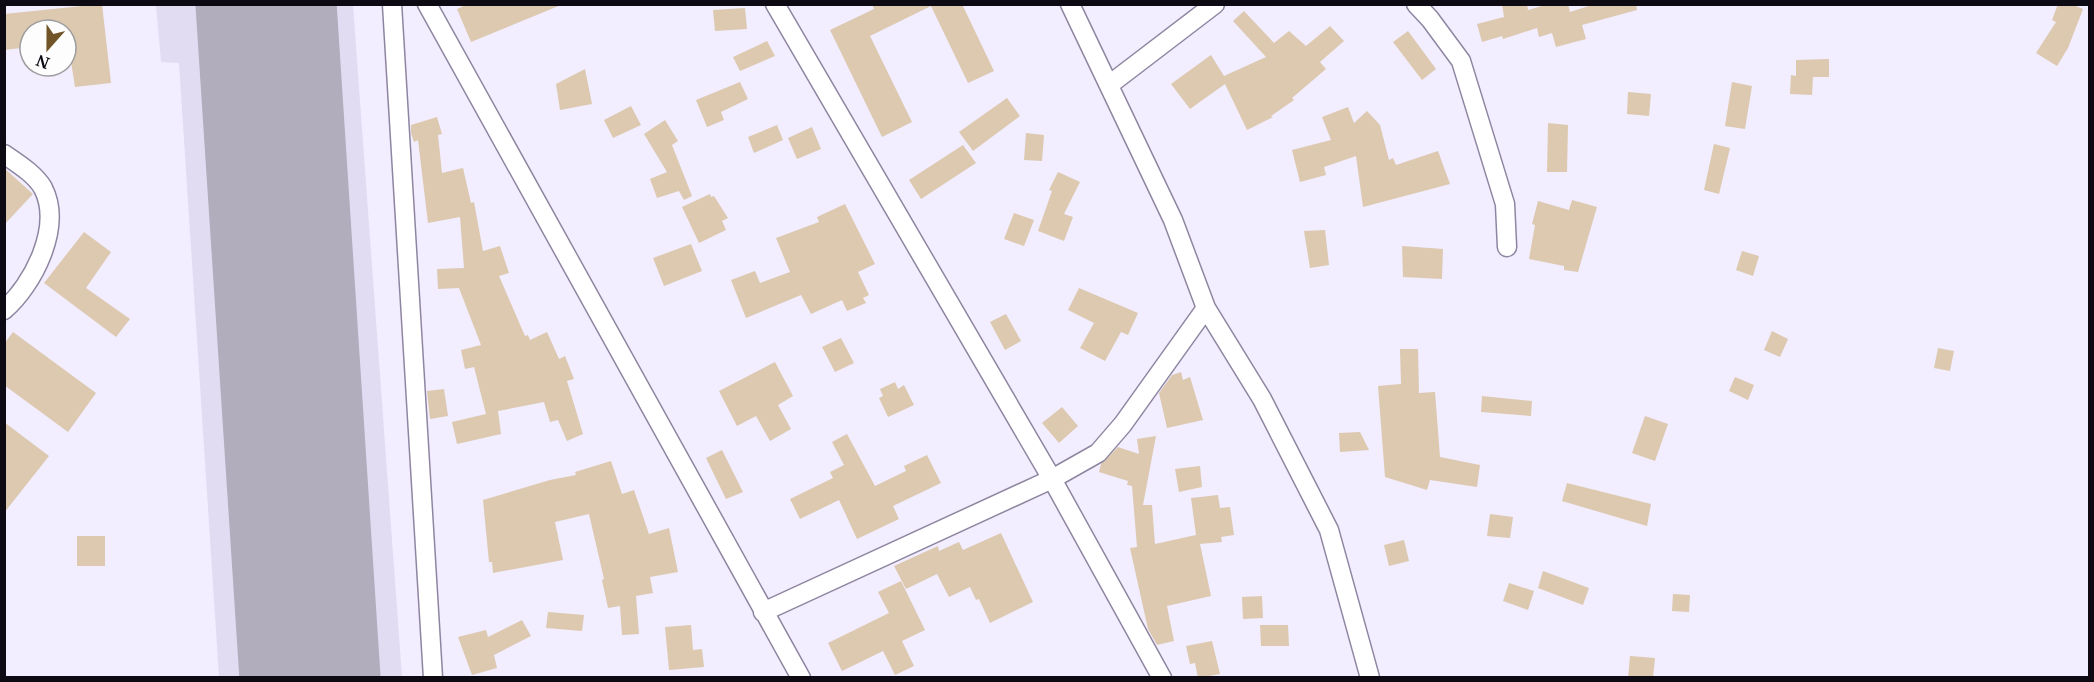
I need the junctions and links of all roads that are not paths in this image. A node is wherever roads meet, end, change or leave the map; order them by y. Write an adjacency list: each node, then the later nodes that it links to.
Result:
1 (392, 4): 14 (street)
2 (427, 4): 13 (street)
3 (775, 4): 12 (street)
4 (1070, 4): 7 (street)
5 (1215, 4): 7 (street)
6 (1416, 4): 9 (street)
7 (1110, 85): 10 (street)
8 (4, 154): 11 (street)
9 (1507, 247)
10 (1206, 308): 12 (street); 17 (street)
11 (4, 310)
12 (1052, 479): 13 (street); 16 (street)
13 (763, 612): 15 (street)
14 (433, 678)
15 (801, 678)
16 (1162, 678)
17 (1370, 678)

